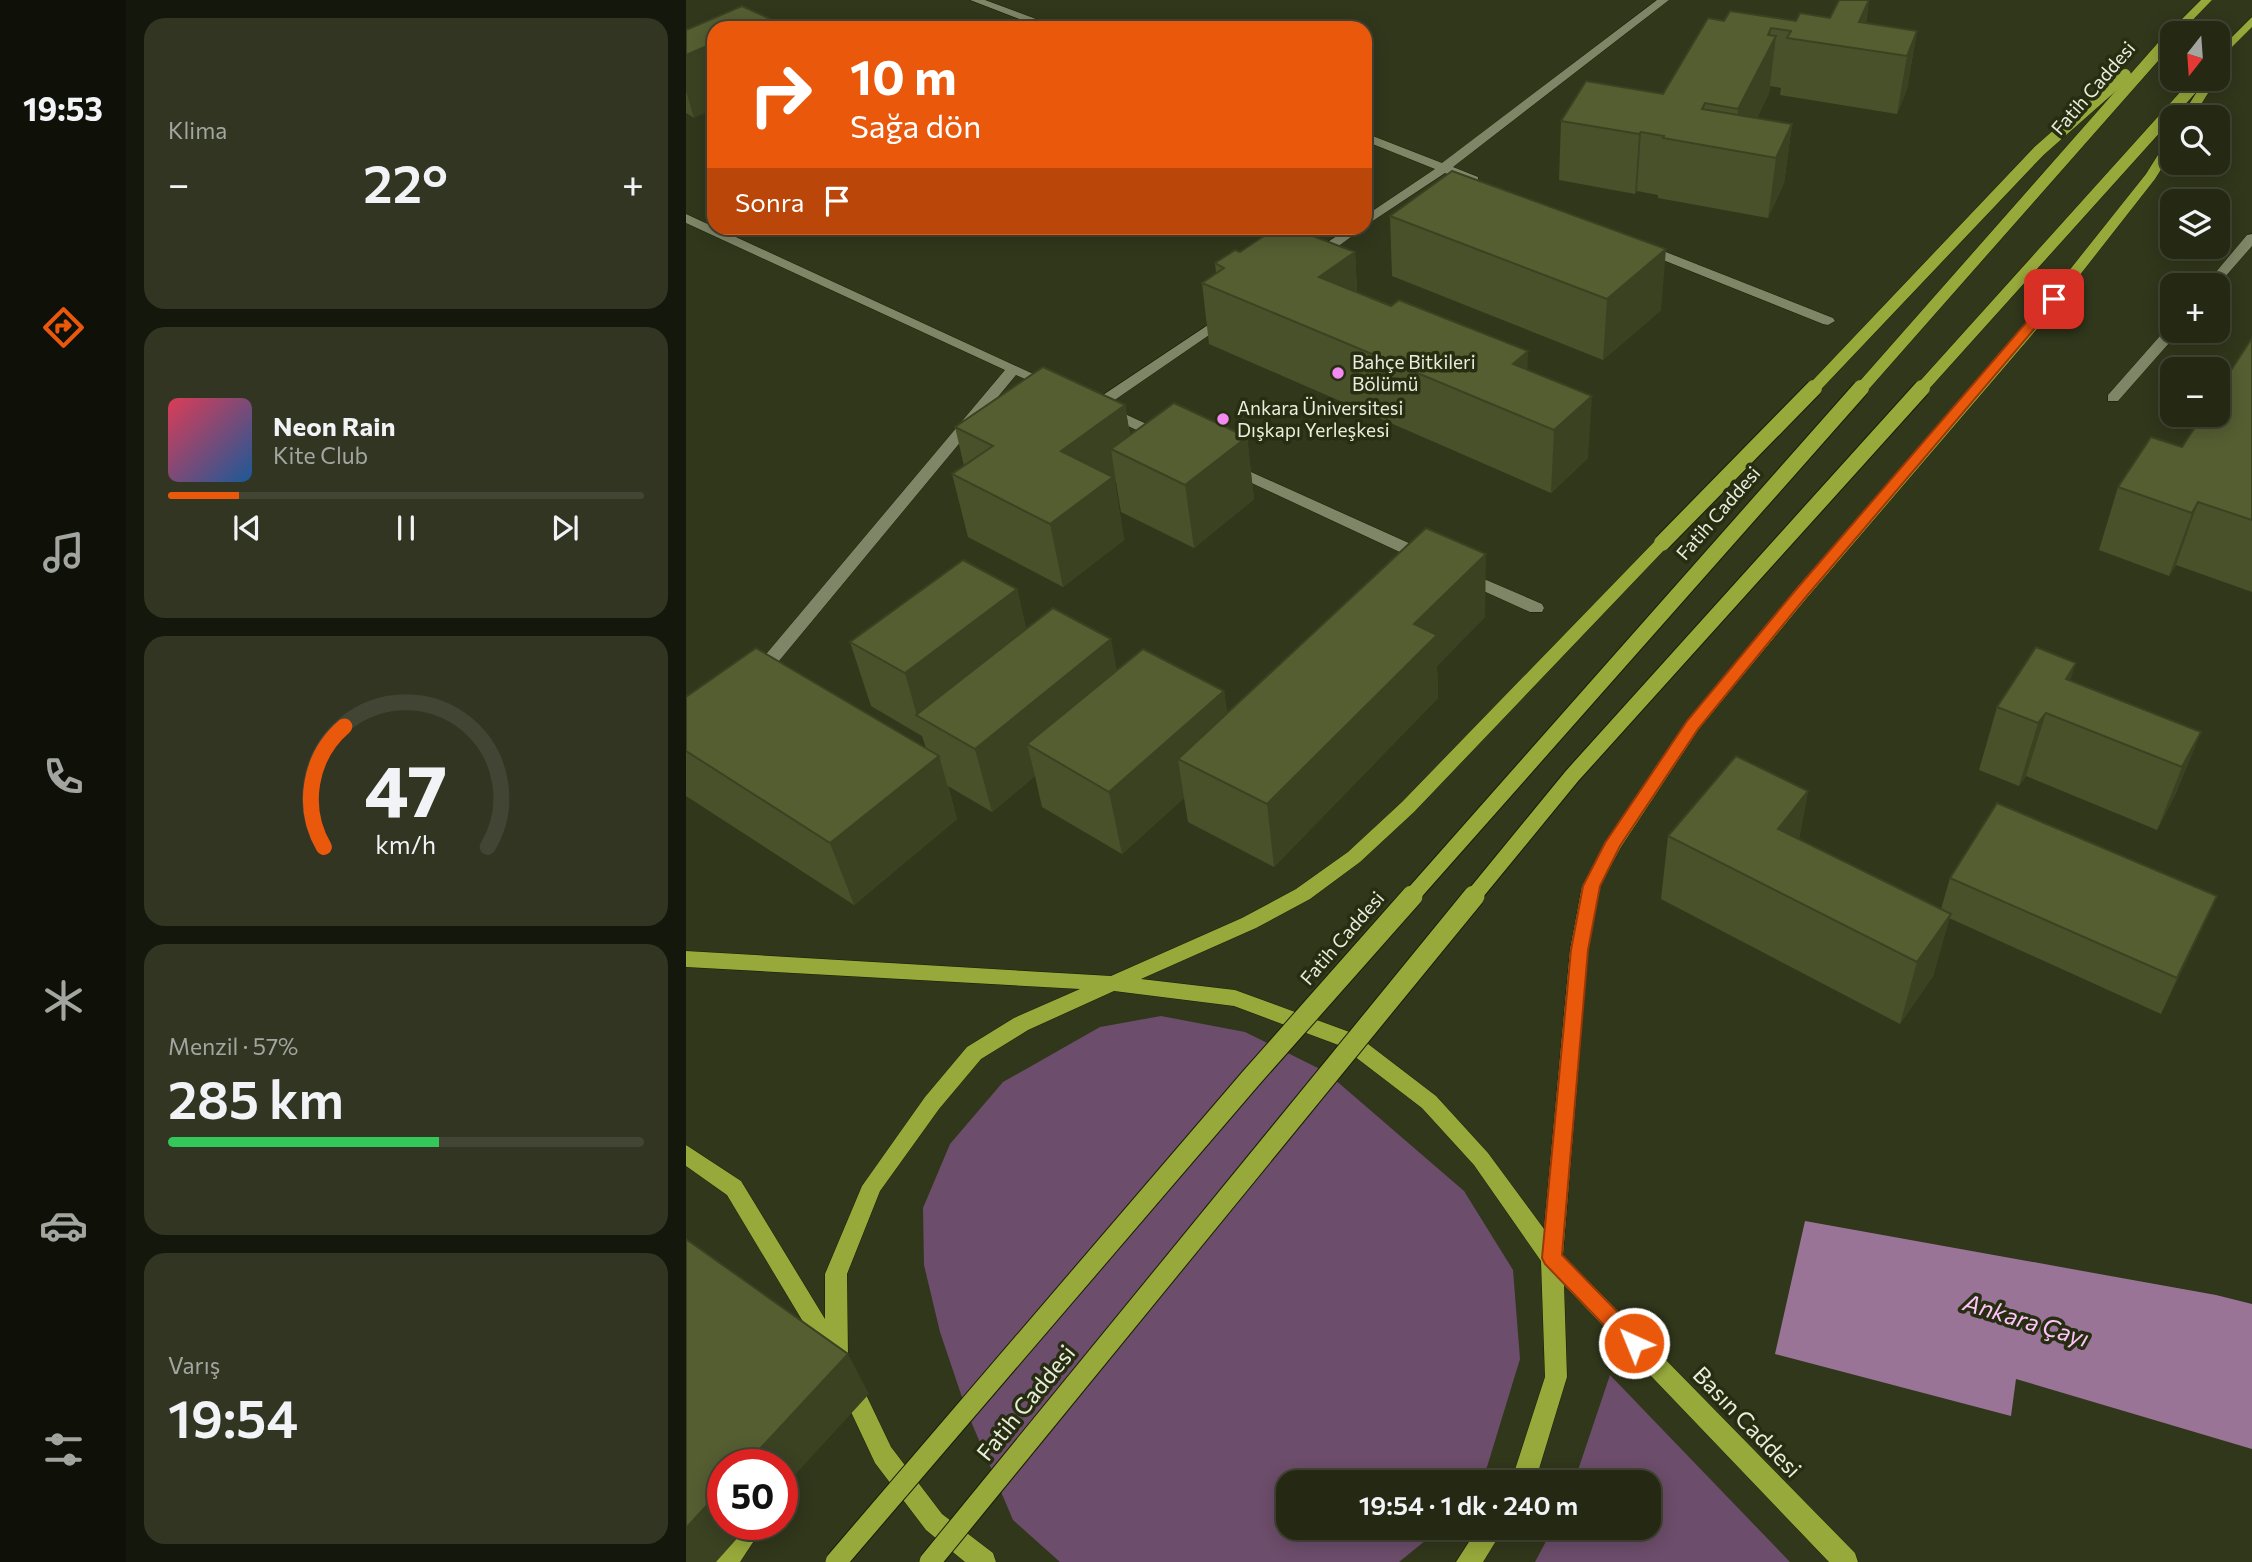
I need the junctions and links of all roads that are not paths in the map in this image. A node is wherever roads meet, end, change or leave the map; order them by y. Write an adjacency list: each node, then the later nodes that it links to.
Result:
1 (975, 0): 5 (street)
2 (1664, 0): 15 (street)
3 (2207, 0): 6 (main road, Fatih Caddesi)
4 (2252, 20): 7 (main road)
5 (1034, 21)
6 (2185, 21)
7 (2235, 40): 9 (main road); 11 (main road)
8 (2160, 44): 37 (main road, bridge)
9 (2230, 45)
10 (2160, 48): 46 (main road, Fatih Caddesi, bridge)
11 (2230, 48)
12 (2189, 91): 47 (main road, Fatih Caddesi, bridge)
13 (1372, 140): 15 (street)
14 (2160, 161): 39 (main road)
15 (1444, 168): 16 (street); 17 (street)
16 (1482, 183)
17 (1372, 217)
18 (686, 218): 19 (street)
19 (707, 228)
20 (723, 235): 29 (street)
21 (1346, 235): 24 (street)
22 (2252, 238): 25 (street)
23 (1636, 245): 27 (street)
24 (1300, 266)
25 (2221, 273)
26 (1244, 305): 32 (street)
27 (1828, 321)
28 (2161, 343): 31 (street)
29 (1013, 369): 30 (street); 35 (street)
30 (1061, 390)
31 (2113, 398)
32 (1172, 441)
33 (1222, 464): 34 (street)
34 (1536, 608)
35 (748, 687)
36 (686, 959): 37 (main road)
37 (1108, 983): 39 (main road); 40 (main road)
38 (686, 1154): 40 (main road)
39 (1552, 1258): 42 (main road); 50 (main road, Basın Caddesi)
40 (837, 1358): 41 (main road); 48 (main road)
41 (825, 1382)
42 (1527, 1470)
43 (741, 1540): 45 (main road)
44 (1484, 1540): 49 (main road)
45 (725, 1562)
46 (836, 1562)
47 (930, 1562)
48 (984, 1562)
49 (1468, 1562)
50 (1846, 1562)

